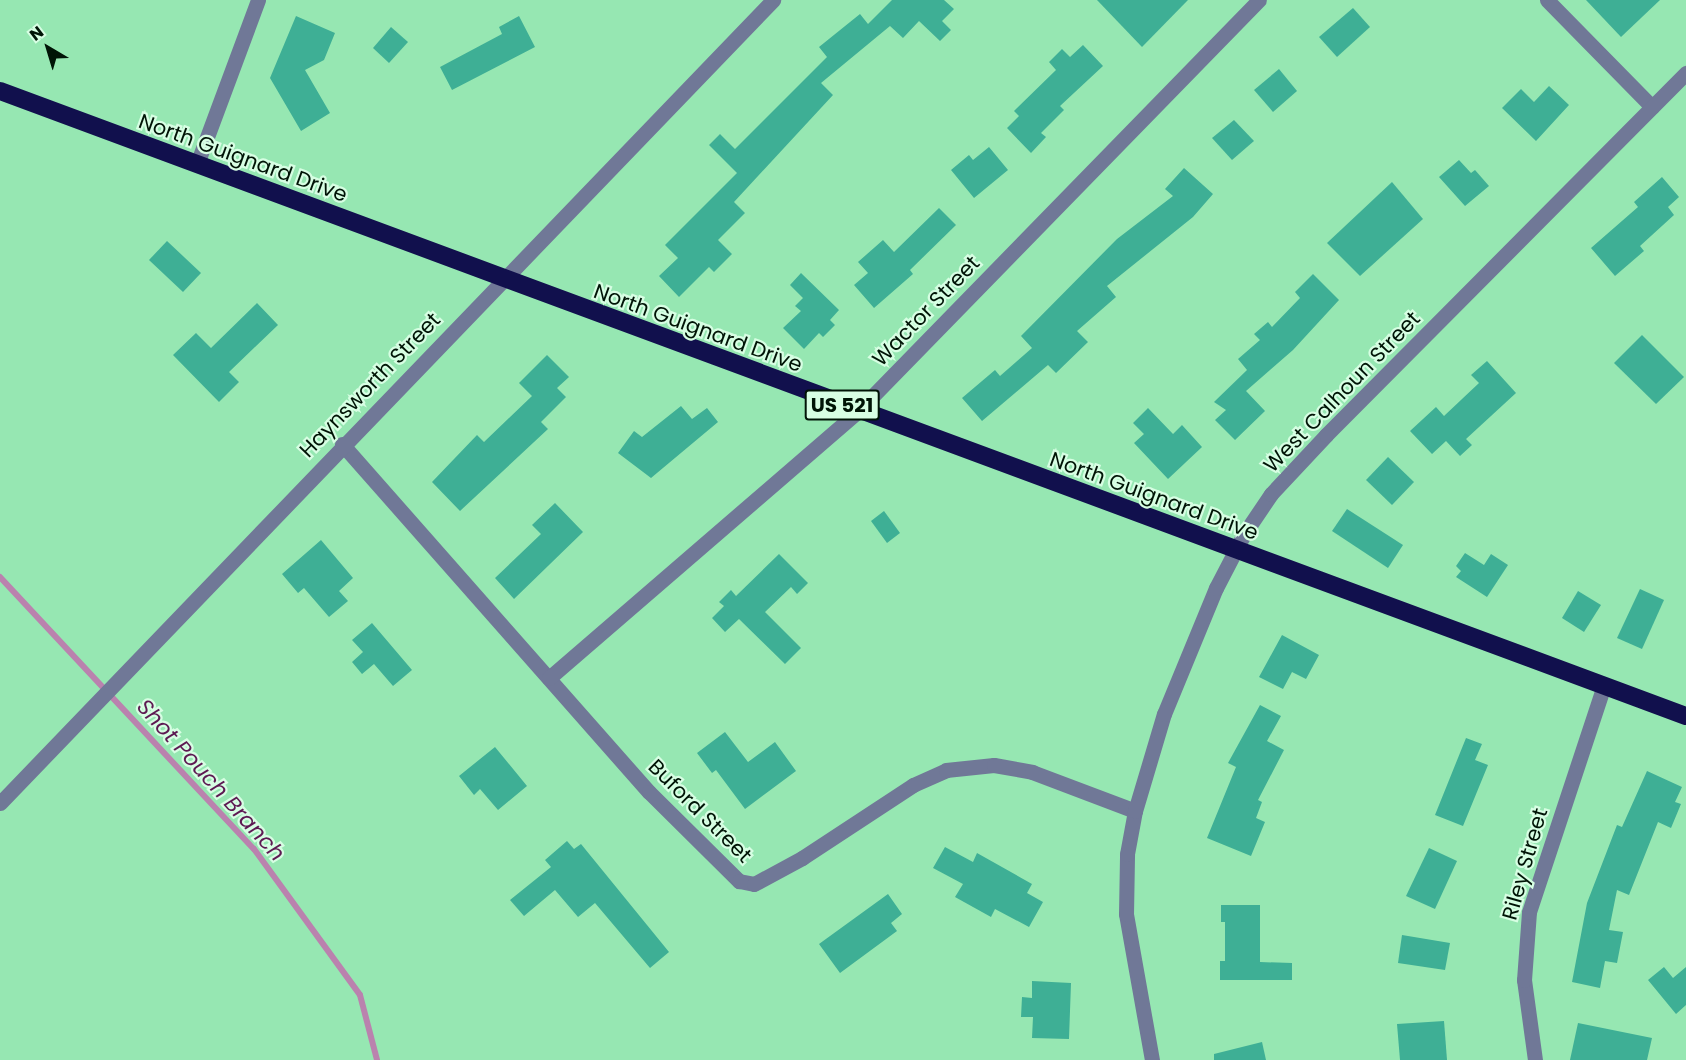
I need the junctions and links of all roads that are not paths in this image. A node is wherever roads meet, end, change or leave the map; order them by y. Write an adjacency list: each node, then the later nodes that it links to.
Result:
1 (258, 0): 8 (street)
2 (773, 0): 9 (street, Haynsworth Street)
3 (1259, 0): 10 (street, Wactor Street)
4 (1547, 0): 7 (street)
5 (1686, 73): 7 (street, West Calhoun Street)
6 (0, 91): 8 (highway, North Guignard Drive / US 521)
7 (1652, 107): 12 (street, West Calhoun Street)
8 (197, 164): 9 (highway, North Guignard Drive / US 521)
9 (502, 279): 10 (highway, North Guignard Drive / US 521); 11 (street, Haynsworth Street)
10 (858, 411): 12 (highway, North Guignard Drive / US 521); 13 (street, Wactor Street)
11 (342, 444): 13 (street, Buford Street); 16 (street, Haynsworth Street)
12 (1236, 550): 14 (highway, North Guignard Drive / US 521); 17 (street, West Calhoun Street)
13 (549, 678): 17 (street, Buford Street)
14 (1604, 685): 15 (highway, North Guignard Drive / US 521); 19 (street, Riley Street)
15 (1686, 716)
16 (0, 803)
17 (1135, 811): 18 (street, West Calhoun Street)
18 (1152, 1060)
19 (1535, 1060)

